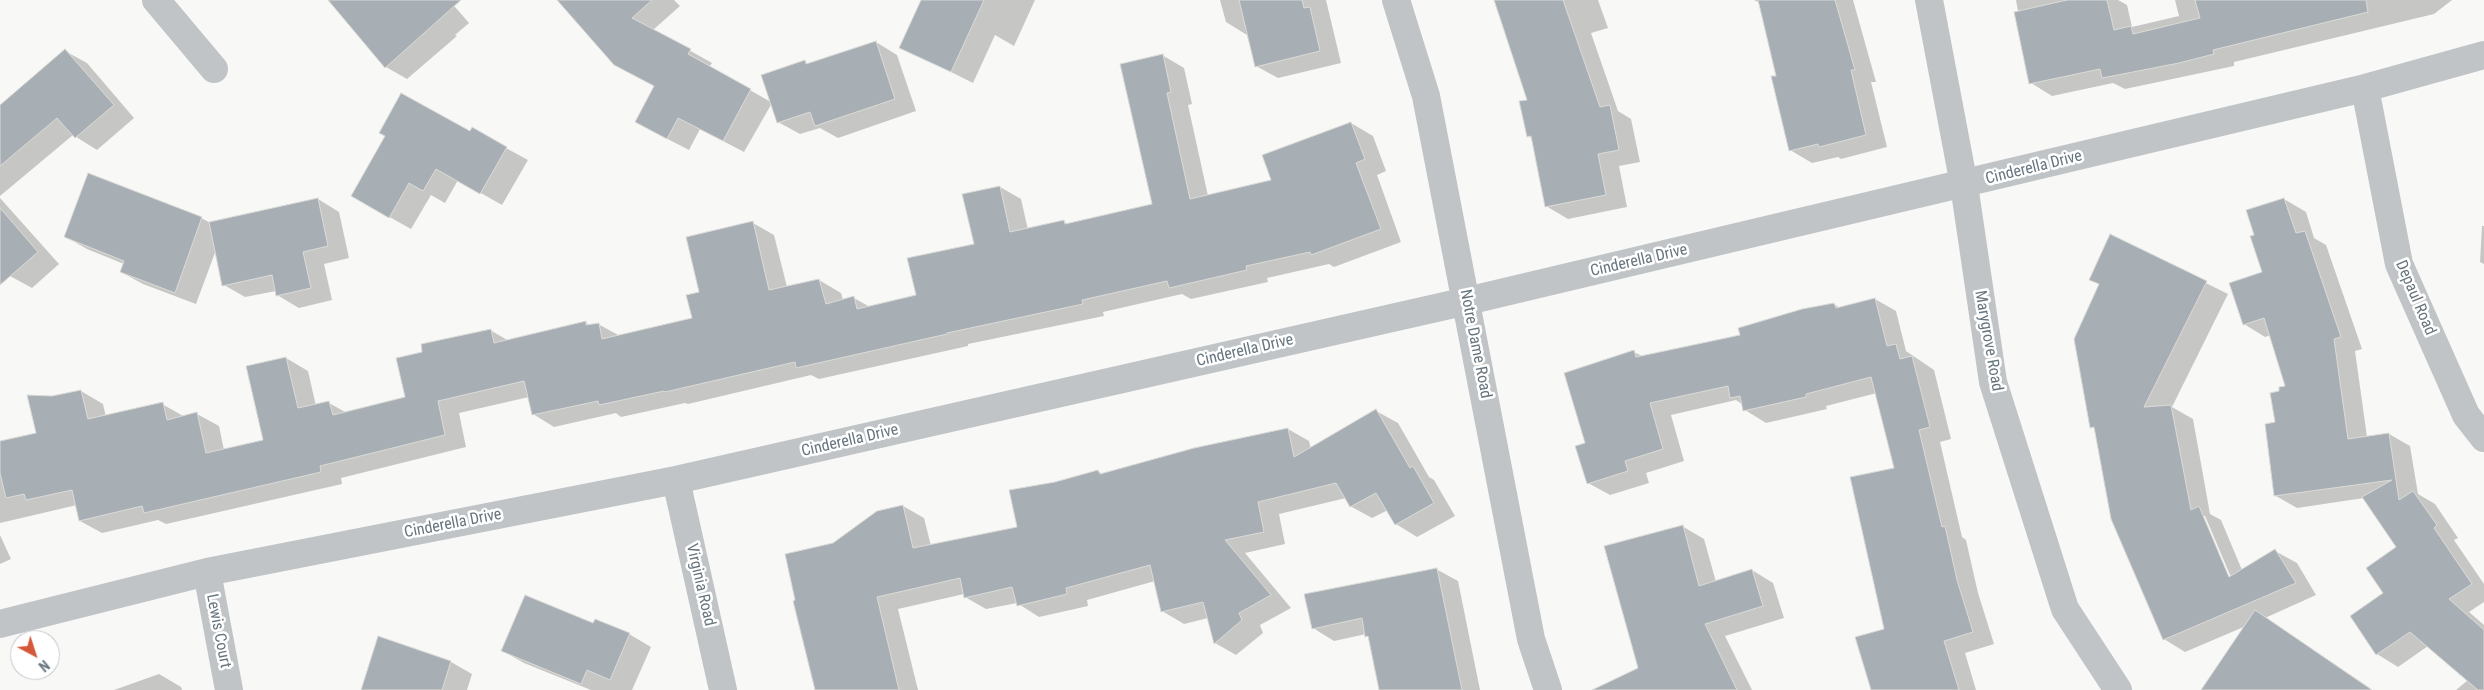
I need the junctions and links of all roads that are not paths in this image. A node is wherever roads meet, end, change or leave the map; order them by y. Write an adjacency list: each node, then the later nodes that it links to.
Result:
1 (156, 0): 5 (street)
2 (1396, 0): 8 (street, Notre Dame Road)
3 (1929, 0): 7 (street, Marygrove Road)
4 (2484, 55): 6 (street, Cinderella Drive)
5 (214, 69)
6 (2365, 88): 7 (street, Cinderella Drive); 9 (street, Depaul Road)
7 (1964, 185): 8 (street, Cinderella Drive); 16 (street, Marygrove Road)
8 (1467, 301): 10 (street, Cinderella Drive); 15 (street, Notre Dame Road)
9 (2484, 438)
10 (676, 480): 11 (street, Cinderella Drive); 14 (street, Virginia Road)
11 (207, 572): 12 (street, Cinderella Drive); 13 (street, Lewis Court)
12 (0, 624)
13 (229, 690)
14 (723, 690)
15 (1548, 690)
16 (2118, 690)

